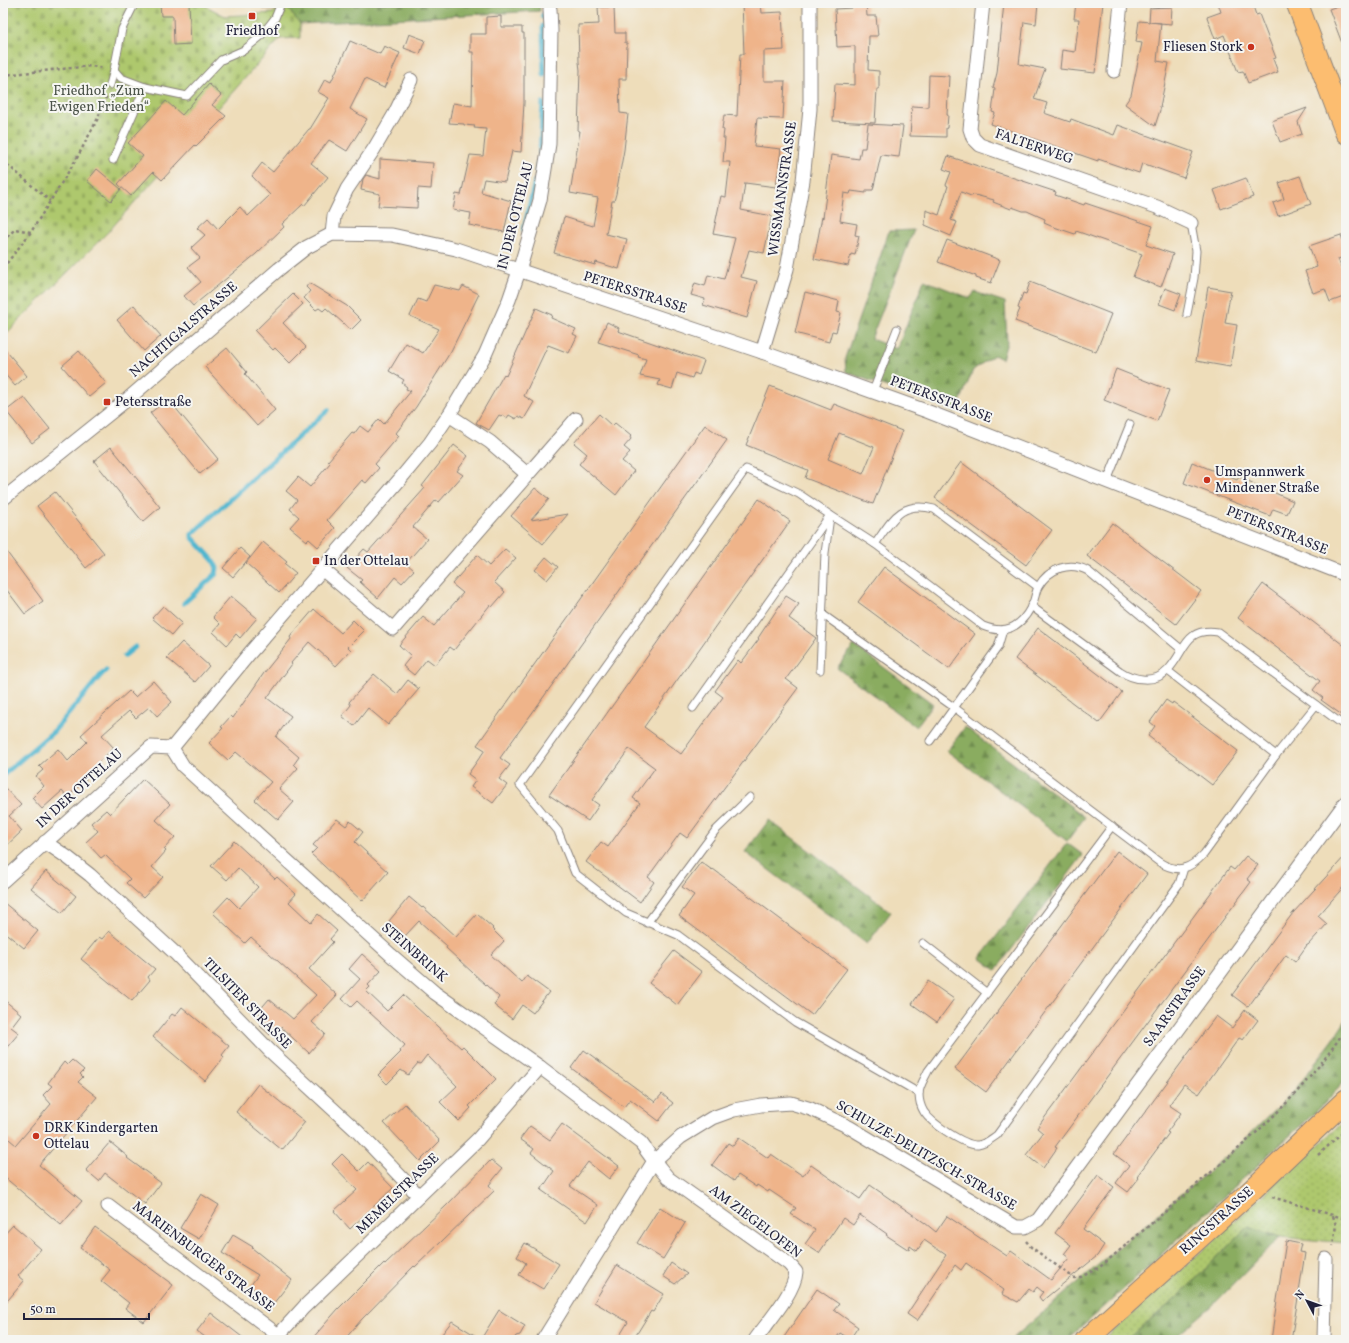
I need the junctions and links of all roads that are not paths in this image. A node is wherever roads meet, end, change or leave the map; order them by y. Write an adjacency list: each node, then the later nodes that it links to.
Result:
1 (135, 3): 9 (lane)
2 (262, 3): 3 (lane)
3 (280, 3): 13 (lane)
4 (810, 3): 21 (street, WISSMANNSTRASSE)
5 (983, 3): 16 (street, FALTERWEG)
6 (1121, 3): 10 (street)
7 (1297, 3): 14 (main road)
8 (550, 9): 18 (street, IN DER OTTELAU)
9 (114, 70): 12 (lane); 13 (lane)
10 (1114, 71)
11 (410, 80): 17 (street)
12 (110, 85)
13 (145, 87): 15 (lane)
14 (1346, 133)
15 (113, 160)
16 (1191, 223): 19 (lane)
17 (332, 234): 18 (street, NACHTIGALSTRASSE); 28 (street, NACHTIGALSTRASSE)
18 (519, 271): 21 (street, PETERSSTRASSE); 23 (street, IN DER OTTELAU)
19 (1187, 314)
20 (897, 329): 22 (lane)
21 (762, 352): 22 (street, PETERSSTRASSE)
22 (873, 391): 27 (street, PETERSSTRASSE)
23 (449, 415): 26 (street); 31 (street, IN DER OTTELAU)
24 (576, 419): 26 (street)
25 (1130, 424): 27 (lane)
26 (528, 474): 31 (street)
27 (1107, 481): 32 (street, PETERSSTRASSE)
28 (3, 499)
29 (830, 516): 30 (lane); 35 (lane); 41 (lane); 53 (lane)
30 (874, 544): 33 (lane); 36 (lane)
31 (322, 570): 45 (street, IN DER OTTELAU)
32 (1346, 575)
33 (1038, 587): 34 (lane); 37 (lane)
34 (1032, 606): 36 (lane); 39 (lane)
35 (822, 614): 38 (lane); 42 (lane)
36 (1002, 630): 42 (lane)
37 (1181, 649): 39 (lane); 40 (lane)
38 (820, 670)
39 (1168, 670): 46 (lane)
40 (1316, 705): 43 (lane); 46 (lane)
41 (693, 708)
42 (955, 708): 44 (lane); 49 (lane)
43 (1346, 727)
44 (930, 741)
45 (172, 748): 50 (street, IN DER OTTELAU); 56 (street, STEINBRINK)
46 (1276, 755): 51 (lane)
47 (750, 797): 53 (lane)
48 (1346, 802): 62 (street, SAARSTRASSE)
49 (1112, 826): 51 (lane); 55 (lane)
50 (45, 842): 52 (street, IN DER OTTELAU); 60 (street, TILSITER STRASSE)
51 (1184, 868): 57 (lane)
52 (3, 881)
53 (647, 922): 57 (lane)
54 (923, 944): 55 (lane)
55 (987, 993): 57 (lane)
56 (540, 1067): 59 (street, STEINBRINK); 60 (street, MEMELSTRASSE)
57 (919, 1093)
58 (1346, 1100): 67 (main road, RINGSTRASSE)
59 (654, 1161): 62 (street, SCHULZE-DELITZSCH-STRASSE); 65 (street, SCHULZE-DELITZSCH-STRASSE); 66 (street, AM ZIEGELOFEN)
60 (419, 1196): 64 (street, MEMELSTRASSE)
61 (108, 1206): 64 (street, MARIENBURGER STRASSE)
62 (1020, 1227)
63 (1326, 1259): 68 (street)
64 (276, 1337)
65 (543, 1340)
66 (756, 1340)
67 (1086, 1340)
68 (1324, 1340)

